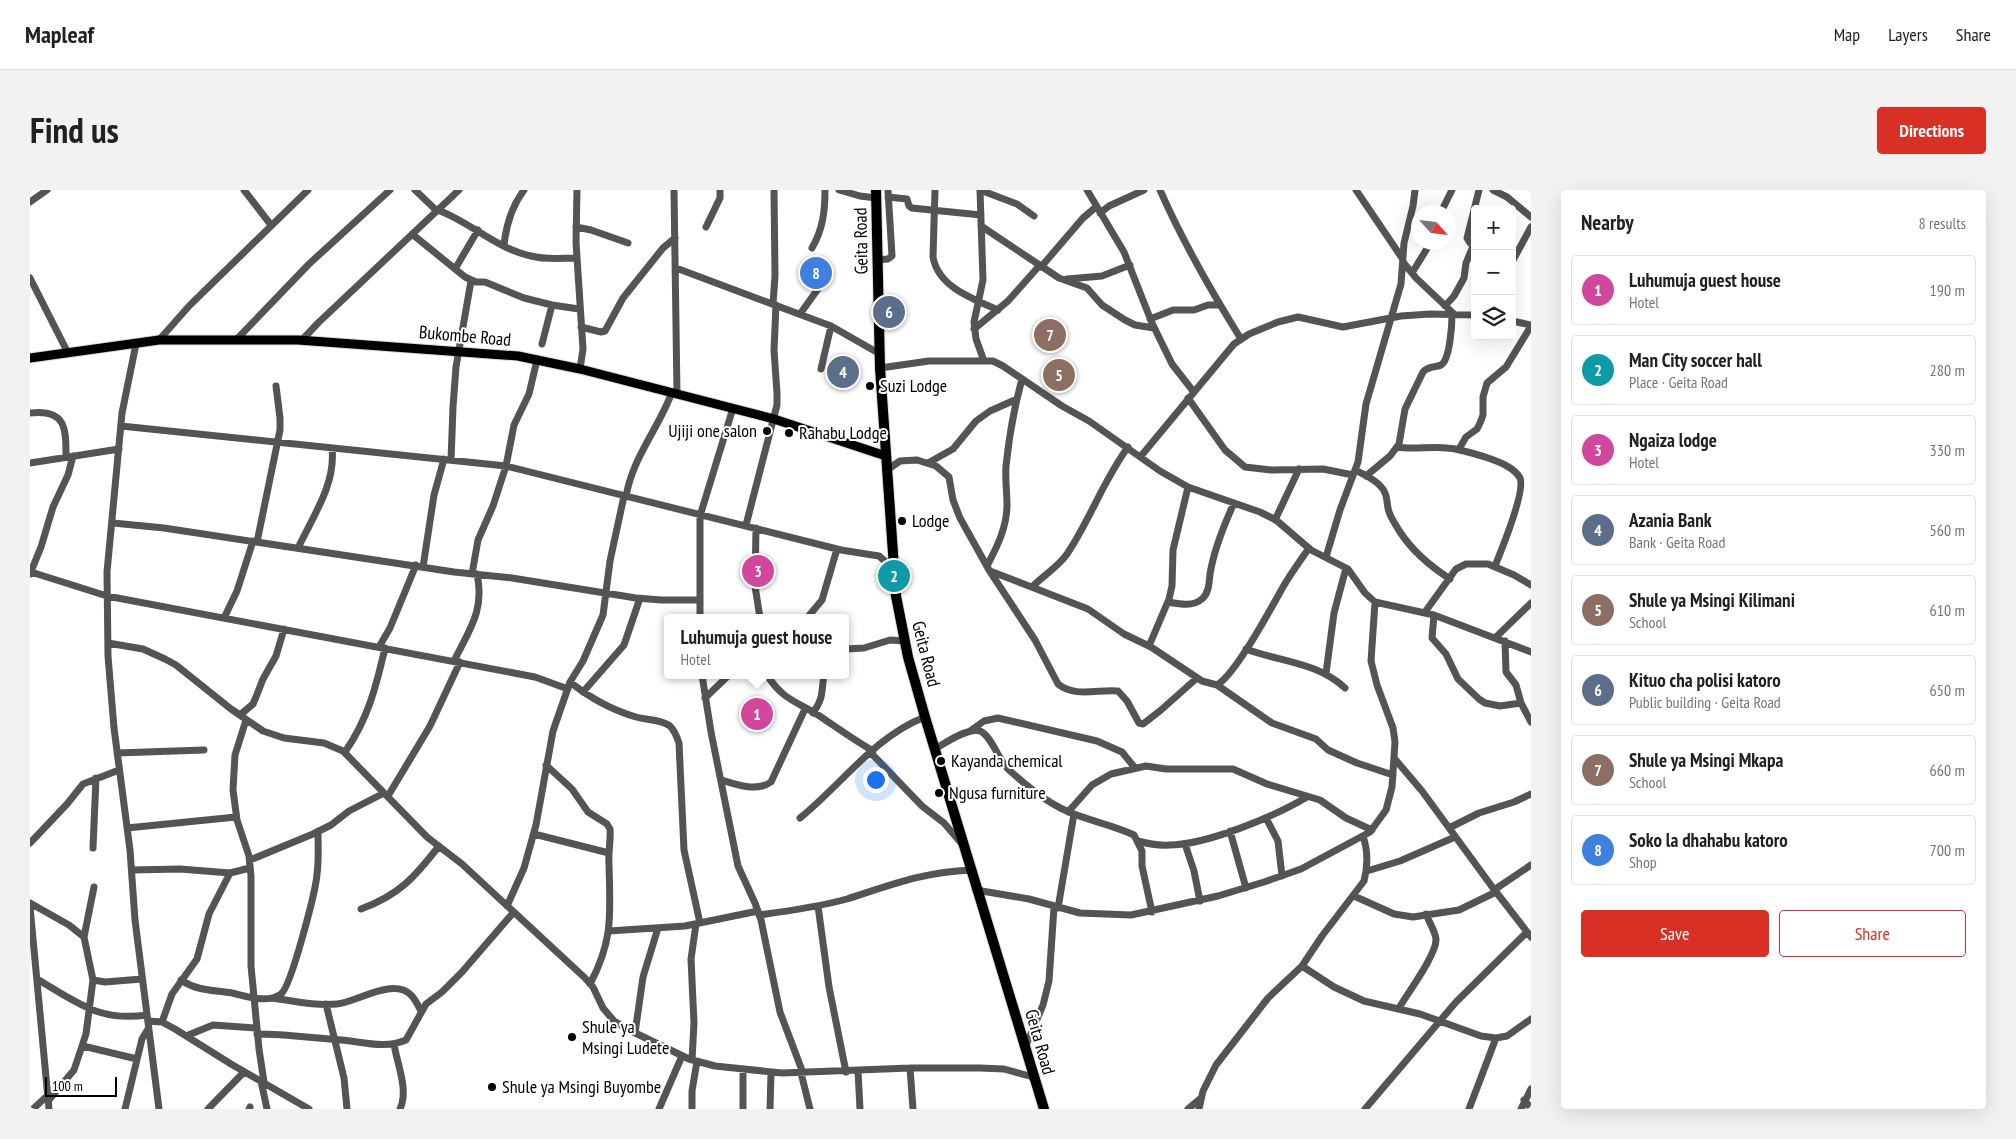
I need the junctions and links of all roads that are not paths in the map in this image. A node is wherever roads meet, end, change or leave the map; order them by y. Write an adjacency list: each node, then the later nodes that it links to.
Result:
1 (47, 190): 26 (street)
2 (244, 190): 36 (street)
3 (308, 190): 36 (street)
4 (390, 190): 83 (street)
5 (415, 190): 29 (street)
6 (459, 190): 29 (street)
7 (524, 190): 46 (street)
8 (577, 190): 38 (street)
9 (674, 190): 43 (street)
10 (720, 190): 39 (street)
11 (774, 190): 64 (street)
12 (825, 190): 47 (street)
13 (839, 190): 25 (street)
14 (935, 190): 31 (street)
15 (980, 190): 32 (street); 33 (street)
16 (1087, 190): 30 (street)
17 (1144, 190): 30 (street)
18 (1160, 190): 66 (street)
19 (1356, 190): 53 (street)
20 (1415, 190): 53 (street)
21 (1452, 190): 27 (street)
22 (1479, 190): 28 (street)
23 (1493, 190): 34 (street)
24 (888, 193): 31 (street); 52 (street)
25 (876, 194): 52 (highway, Geita Road)
26 (30, 202)
27 (1444, 205)
28 (1475, 205)
29 (437, 210): 41 (street); 42 (street)
30 (1098, 210): 54 (street); 55 (street)
31 (935, 211): 32 (street); 63 (street)
32 (981, 215): 37 (street)
33 (1034, 216)
34 (1531, 218)
35 (1471, 220): 45 (street)
36 (271, 225): 82 (street)
37 (981, 226): 55 (street); 63 (street)
38 (576, 227): 44 (street); 51 (street)
39 (706, 227)
40 (1531, 227): 50 (street)
41 (478, 230): 46 (street); 57 (street)
42 (412, 234): 57 (street); 84 (street)
43 (675, 238): 56 (street); 78 (street)
44 (628, 243)
45 (1471, 243)
46 (504, 245): 51 (street)
47 (812, 248)
48 (1425, 250): 58 (street)
49 (1471, 250): 67 (street)
50 (1516, 254)
51 (578, 258): 68 (street)
52 (877, 260): 89 (highway, Geita Road)
53 (1403, 260): 58 (street); 73 (street)
54 (1130, 265): 61 (street); 74 (street)
55 (1040, 266): 61 (street); 69 (street)
56 (676, 268): 64 (street); 98 (street)
57 (455, 270): 62 (street)
58 (1412, 273): 67 (street)
59 (826, 276): 70 (street)
60 (30, 278): 88 (street)
61 (1064, 280): 79 (street)
62 (472, 281): 65 (street); 87 (street)
63 (978, 301): 69 (street); 80 (street)
64 (774, 304): 70 (street); 103 (street)
65 (552, 305): 68 (street); 86 (street)
66 (1219, 305): 74 (street); 81 (street)
67 (1444, 306): 71 (street)
68 (579, 310): 78 (street)
69 (998, 310): 80 (street)
70 (800, 314): 76 (street)
71 (1453, 314): 72 (street); 73 (street); 107 (street)
72 (1471, 315)
73 (1390, 317): 81 (street); 120 (street)
74 (1150, 319): 79 (street)
75 (1516, 322): 77 (street)
76 (831, 326): 89 (street); 95 (street)
77 (1531, 326): 110 (street)
78 (581, 327): 93 (street)
79 (1154, 328): 99 (street)
80 (974, 329): 92 (street)
81 (1241, 339): 99 (street)
82 (159, 340): 83 (main road, Bukombe Road); 85 (main road, Bukombe Road)
83 (236, 340): 84 (main road, Bukombe Road)
84 (302, 340): 87 (main road, Bukombe Road)
85 (136, 344): 88 (main road, Bukombe Road); 104 (street)
86 (542, 344)
87 (459, 351): 91 (main road, Bukombe Road); 114 (street)
88 (68, 353): 90 (main road, Bukombe Road)
89 (880, 354): 94 (highway, Geita Road)
90 (30, 358)
91 (537, 360): 93 (main road, Bukombe Road); 117 (street)
92 (984, 360): 94 (street); 96 (street)
93 (580, 368): 98 (main road, Bukombe Road)
94 (880, 368): 111 (highway, Geita Road)
95 (821, 369)
96 (1022, 379): 100 (street); 106 (street)
97 (276, 386): 105 (street)
98 (674, 393): 101 (main road, Bukombe Road); 123 (street)
99 (1191, 395): 112 (street); 118 (street)
100 (1017, 399): 116 (street); 137 (street)
101 (733, 408): 103 (main road, Bukombe Road); 125 (street)
102 (30, 413): 113 (street)
103 (774, 419): 111 (main road, Bukombe Road); 128 (street)
104 (121, 426): 105 (street); 109 (street)
105 (278, 441): 108 (street); 130 (street)
106 (1128, 447): 112 (street); 144 (street)
107 (1397, 447): 110 (street); 121 (street)
108 (332, 448): 114 (street); 131 (street)
109 (119, 449): 113 (street); 127 (street)
110 (1459, 449): 136 (street)
111 (886, 456): 119 (highway, Geita Road)
112 (1140, 456): 122 (street)
113 (69, 457): 115 (street); 140 (street)
114 (448, 459): 117 (street); 135 (street)
115 (30, 463)
116 (928, 463): 119 (street); 137 (street)
117 (506, 466): 123 (street); 141 (street)
118 (1299, 469): 120 (street); 126 (street)
119 (887, 470): 139 (highway, Geita Road)
120 (1354, 473): 121 (street); 134 (street)
121 (1366, 476): 142 (street)
122 (1188, 487): 124 (street); 149 (street)
123 (625, 497): 125 (street); 145 (street)
124 (1234, 503): 126 (street); 149 (street)
125 (700, 516): 128 (street); 148 (street)
126 (1275, 520): 132 (street)
127 (113, 523): 130 (street); 146 (street)
128 (746, 525): 129 (street)
129 (756, 528): 133 (street); 154 (street)
130 (255, 541): 131 (street); 157 (street)
131 (298, 548): 135 (street)
132 (1309, 548): 134 (street); 166 (street)
133 (837, 549): 139 (street); 155 (street)
134 (1326, 557): 138 (street)
135 (420, 566): 141 (street); 164 (street)
136 (1495, 566): 142 (street); 143 (street)
137 (988, 568): 144 (street); 170 (street)
138 (1346, 568): 150 (street); 169 (street)
139 (894, 569): 160 (highway, Geita Road)
140 (30, 573): 146 (street)
141 (475, 574): 145 (street); 168 (street)
142 (1450, 579): 152 (street)
143 (1531, 585)
144 (1033, 586): 163 (street)
145 (607, 592): 147 (street); 176 (street)
146 (108, 596): 157 (street); 162 (street)
147 (640, 598): 148 (street); 178 (street)
148 (700, 600): 153 (street)
149 (1168, 602): 163 (street)
150 (1375, 602): 152 (street); 192 (street)
151 (1531, 603): 159 (street)
152 (1425, 612): 156 (street)
153 (700, 614)
154 (759, 614)
155 (810, 614)
156 (1434, 615): 159 (street); 180 (street)
157 (224, 618): 158 (street)
158 (284, 629): 164 (street); 184 (street)
159 (1496, 638): 161 (street)
160 (905, 641): 165 (street); 183 (highway, Geita Road)
161 (1505, 642): 167 (street); 180 (street)
162 (108, 643): 184 (street); 191 (street)
163 (1149, 646): 170 (street)
164 (382, 648): 168 (street); 189 (street)
165 (849, 649)
166 (1246, 649): 169 (street); 175 (street)
167 (1531, 652)
168 (457, 661): 176 (street); 200 (street)
169 (1326, 673): 177 (street)
170 (1197, 678): 175 (street)
171 (703, 679): 179 (street)
172 (725, 679): 179 (street)
173 (770, 679): 181 (street)
174 (824, 679): 182 (street)
175 (1216, 685): 196 (street)
176 (569, 686): 178 (street); 193 (street)
177 (1345, 688)
178 (583, 692): 243 (street)
179 (705, 698): 198 (street)
180 (1521, 703): 185 (street)
181 (805, 709): 182 (street); 198 (street)
182 (813, 712): 190 (street)
183 (925, 717): 187 (highway, Geita Road); 190 (street)
184 (243, 718): 189 (street); 203 (street)
185 (1531, 722)
186 (970, 732): 187 (street); 194 (street); 202 (street)
187 (934, 749): 218 (highway, Geita Road)
188 (204, 750): 191 (street)
189 (345, 752): 200 (street)
190 (872, 752): 204 (street); 218 (street)
191 (116, 753): 195 (street)
192 (1394, 758): 196 (street); 207 (street)
193 (546, 765): 211 (street); 220 (street)
194 (1135, 768): 201 (street); 202 (street)
195 (119, 770): 197 (street); 206 (street)
196 (1393, 775): 208 (street)
197 (96, 778): 215 (street); 219 (street)
198 (721, 780): 241 (street)
199 (1531, 794): 207 (street)
200 (386, 795): 209 (street); 217 (street)
201 (1307, 797): 205 (street); 208 (street)
202 (1071, 813): 214 (street); 237 (street)
203 (236, 817): 206 (street); 221 (street)
204 (800, 818)
205 (1266, 818): 210 (street); 227 (street)
206 (127, 828): 223 (street)
207 (1449, 828): 213 (street)
208 (1372, 830): 212 (street)
209 (318, 831): 221 (street); 255 (street)
210 (1230, 831): 216 (street); 229 (street)
211 (534, 834): 220 (street); 235 (street)
212 (1364, 836): 225 (street); 227 (street)
213 (1455, 837): 225 (street); 231 (street)
214 (1138, 841): 216 (street); 239 (street)
215 (30, 843)
216 (1185, 844): 233 (street)
217 (438, 846): 235 (street); 238 (street)
218 (963, 846): 224 (highway, Geita Road)
219 (93, 848)
220 (609, 853): 245 (street)
221 (250, 864): 226 (street); 254 (street)
222 (1531, 865): 231 (street)
223 (132, 870): 226 (street); 250 (street)
224 (971, 870): 230 (highway, Geita Road); 236 (street)
225 (1367, 871): 232 (street)
226 (230, 873): 252 (street)
227 (1282, 876): 229 (street)
228 (94, 887): 247 (street)
229 (1246, 888): 233 (street)
230 (976, 890): 237 (street); 271 (highway, Geita Road)
231 (1495, 891): 242 (street); 246 (street)
232 (1354, 896): 242 (street); 248 (street)
233 (1200, 900): 239 (street)
234 (30, 905): 247 (street); 249 (street)
235 (507, 906): 240 (street)
236 (818, 906): 241 (street); 280 (street)
237 (1056, 907): 239 (street); 271 (street)
238 (361, 909)
239 (1152, 912)
240 (513, 913): 253 (street); 259 (street)
241 (759, 913): 243 (street); 281 (street)
242 (1426, 914): 257 (street)
243 (698, 923): 244 (street); 274 (street)
244 (658, 928): 245 (street); 265 (street)
245 (609, 931): 253 (street)
246 (1530, 935): 263 (street)
247 (84, 937): 251 (street)
248 (1302, 966): 257 (street); 286 (street)
249 (34, 974): 258 (street); 285 (street)
250 (142, 979): 251 (street); 261 (street)
251 (93, 980): 258 (street)
252 (181, 980): 254 (street); 262 (street)
253 (590, 984): 265 (street)
254 (253, 998): 255 (street); 264 (street)
255 (271, 998): 256 (street)
256 (326, 1004): 259 (street); 268 (street)
257 (1399, 1008): 263 (street)
258 (89, 1009): 261 (street); 270 (street)
259 (421, 1011): 269 (street)
260 (1531, 1019): 267 (street)
261 (148, 1022): 262 (street); 273 (street); 292 (street)
262 (162, 1022): 266 (street)
263 (1439, 1022): 267 (street); 308 (street)
264 (257, 1031): 266 (street); 268 (street); 283 (street)
265 (636, 1033): 272 (street)
266 (186, 1036): 278 (street)
267 (1496, 1038): 309 (street)
268 (335, 1040): 269 (street); 296 (street)
269 (394, 1044): 297 (street)
270 (83, 1046): 273 (street); 285 (street)
271 (1025, 1048): 282 (highway, Geita Road)
272 (682, 1056): 274 (street); 298 (street)
273 (137, 1059): 291 (street)
274 (694, 1061): 276 (street); 299 (street)
275 (910, 1068): 277 (street); 282 (street); 304 (street)
276 (743, 1070): 279 (street); 300 (street)
277 (858, 1071): 280 (street); 303 (street)
278 (244, 1072): 283 (street); 293 (street)
279 (771, 1072): 281 (street); 301 (street)
280 (846, 1072): 281 (street)
281 (802, 1073): 302 (street)
282 (1033, 1077): 305 (highway, Geita Road)
283 (262, 1082): 294 (street); 295 (street)
284 (1531, 1089): 287 (street)
285 (48, 1098): 289 (street); 290 (street)
286 (1201, 1099): 306 (street); 307 (street)
287 (1524, 1100): 288 (street); 310 (street)
288 (1531, 1108)
289 (33, 1109)
290 (49, 1109)
291 (125, 1109)
292 (159, 1109)
293 (208, 1109)
294 (267, 1109)
295 (309, 1109)
296 (347, 1109)
297 (400, 1109)
298 (659, 1109)
299 (692, 1109)
300 (743, 1109)
301 (770, 1109)
302 (810, 1109)
303 (860, 1109)
304 (913, 1109)
305 (1044, 1109)
306 (1188, 1109)
307 (1200, 1109)
308 (1365, 1109)
309 (1469, 1109)
310 (1521, 1109)

